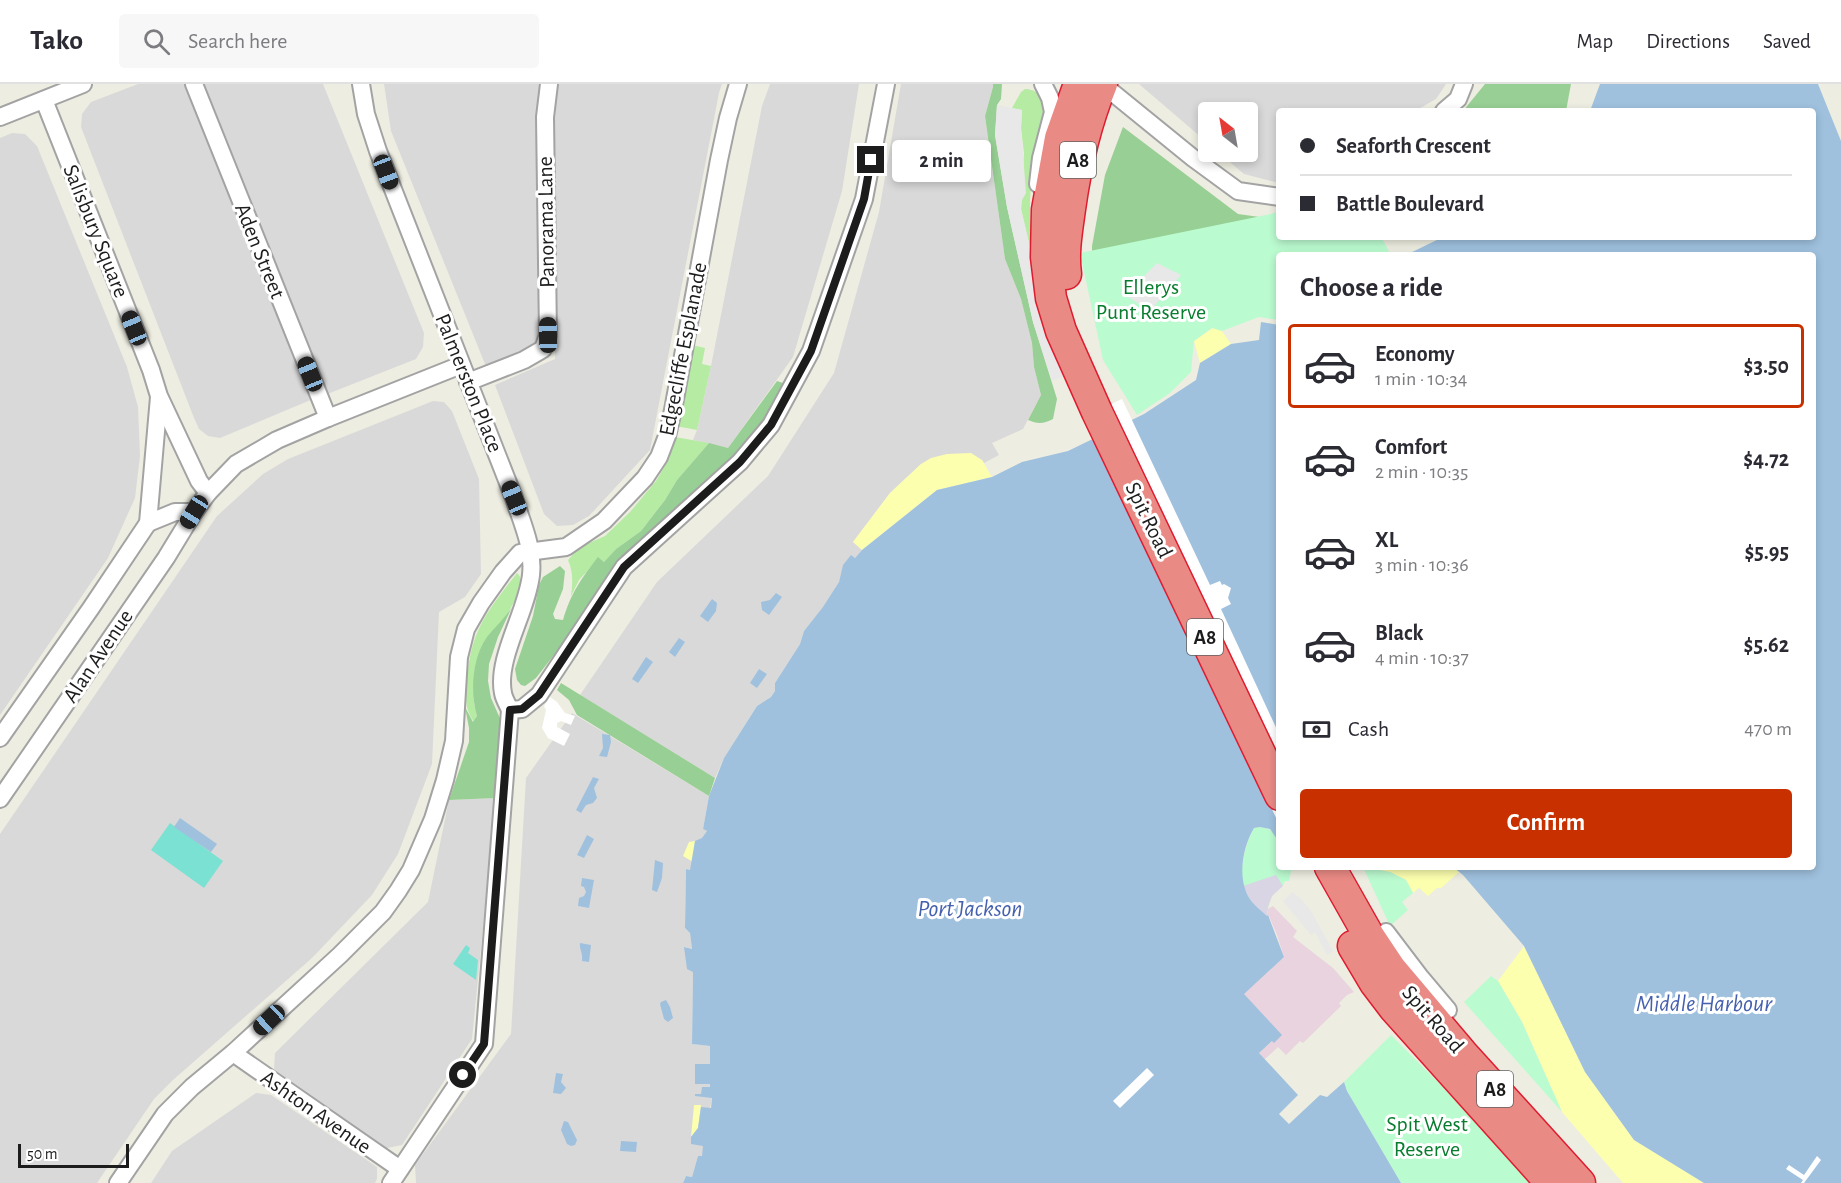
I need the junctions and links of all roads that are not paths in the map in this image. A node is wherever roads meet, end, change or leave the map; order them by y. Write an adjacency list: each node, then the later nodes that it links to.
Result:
1 (83, 84): 11 (street)
2 (194, 84): 20 (street, Aden Street)
3 (361, 84): 16 (street, Palmerston Place)
4 (549, 84): 17 (street, Panorama Lane)
5 (738, 84): 24 (street, Edgecliffe Esplanade)
6 (886, 84): 25 (street)
7 (1043, 84): 15 (street)
8 (1079, 84): 15 (highway, A8)
9 (1102, 84): 14 (street); 19 (highway, A8)
10 (1464, 84): 12 (street)
11 (44, 100): 13 (street); 18 (street, Salisbury Square)
12 (1448, 108)
13 (0, 117)
14 (1276, 196)
15 (1046, 223): 19 (highway, Spit Road / A8)
16 (461, 365): 17 (street, Palmerston Place); 20 (street, Alan Avenue)
17 (468, 382): 24 (street, Palmerston Place)
18 (159, 396): 21 (street); 23 (street, Alan Avenue)
19 (1103, 409): 27 (highway, Spit Road / A8); 28 (highway, Spit Road / A8)
20 (328, 418): 21 (street, Alan Avenue)
21 (208, 493): 22 (street, Alan Avenue)
22 (194, 512): 23 (street); 29 (street, Alan Avenue)
23 (148, 523): 26 (street, Alan Avenue)
24 (531, 550): 25 (street, Palmerston Place); 34 (street)
25 (516, 710): 35 (street, Palmerston Place)
26 (0, 738)
27 (1276, 751)
28 (1276, 786)
29 (0, 799)
30 (1315, 870): 37 (highway, Spit Road / A8)
31 (1332, 870): 38 (highway, Spit Road / A8)
32 (1386, 932): 33 (street)
33 (1448, 1010)
34 (233, 1053): 35 (street, Ashton Avenue); 36 (street)
35 (396, 1176)
36 (118, 1183)
37 (1551, 1183)
38 (1580, 1183)

